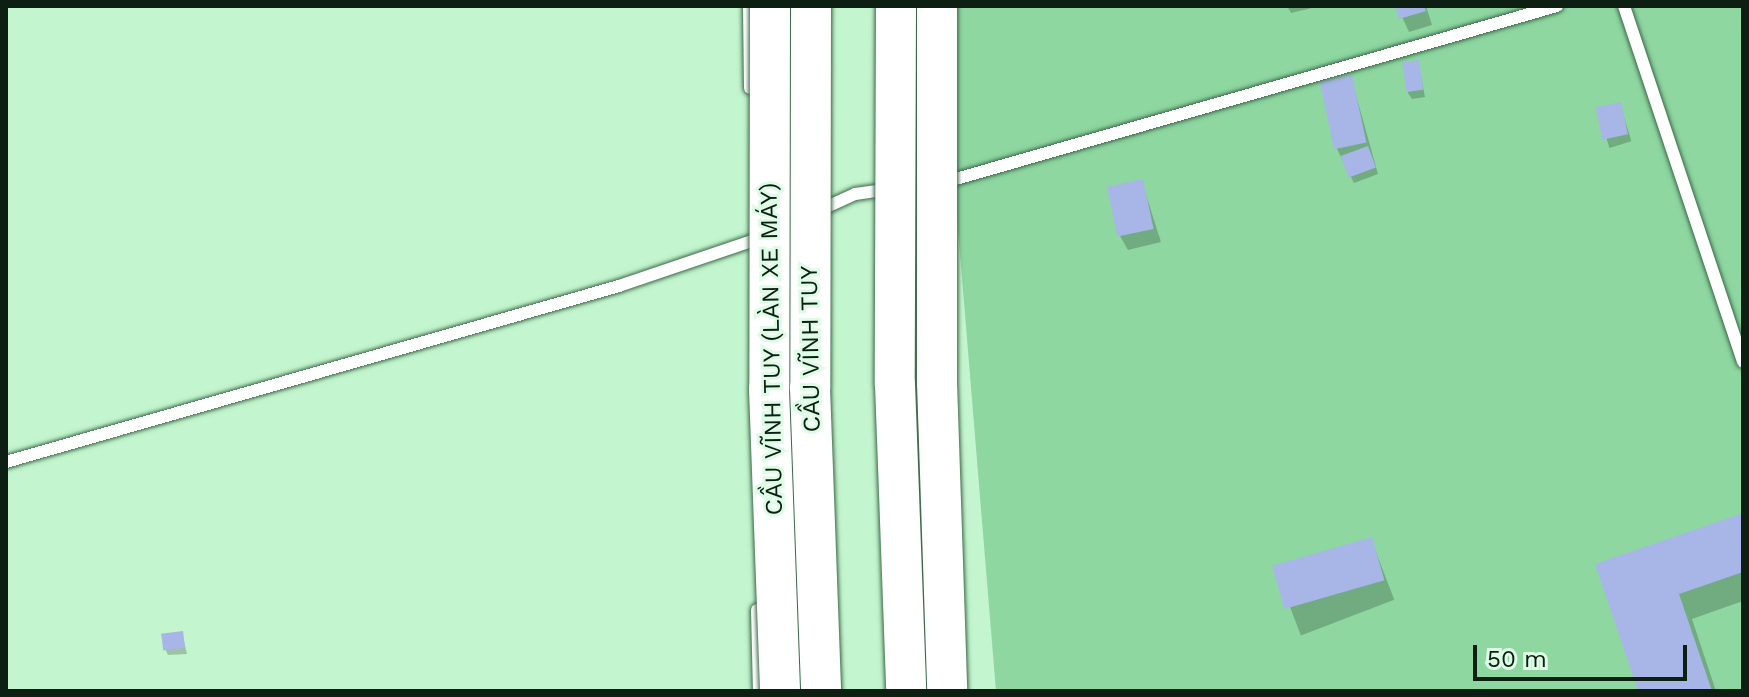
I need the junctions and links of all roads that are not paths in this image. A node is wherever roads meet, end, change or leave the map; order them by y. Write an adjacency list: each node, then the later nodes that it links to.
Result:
1 (749, 6): 8 (lane)
2 (770, 6): 20 (highway, CẦU VĨNH TUY (LÀN XE MÁY), bridge)
3 (811, 6): 21 (highway, CẦU VĨNH TUY, bridge)
4 (896, 6): 22 (highway, bridge)
5 (937, 6): 23 (highway, bridge)
6 (1557, 6): 9 (lane)
7 (1624, 6): 15 (lane)
8 (750, 100)
9 (926, 185)
10 (912, 187): 12 (lane)
11 (752, 225): 12 (lane)
12 (752, 241): 13 (lane); 17 (lane)
13 (752, 256)
14 (753, 349): 16 (lane)
15 (1743, 362)
16 (755, 427)
17 (6, 462)
18 (757, 598): 19 (lane)
19 (759, 691)
20 (780, 691)
21 (821, 691)
22 (906, 691)
23 (947, 691)

